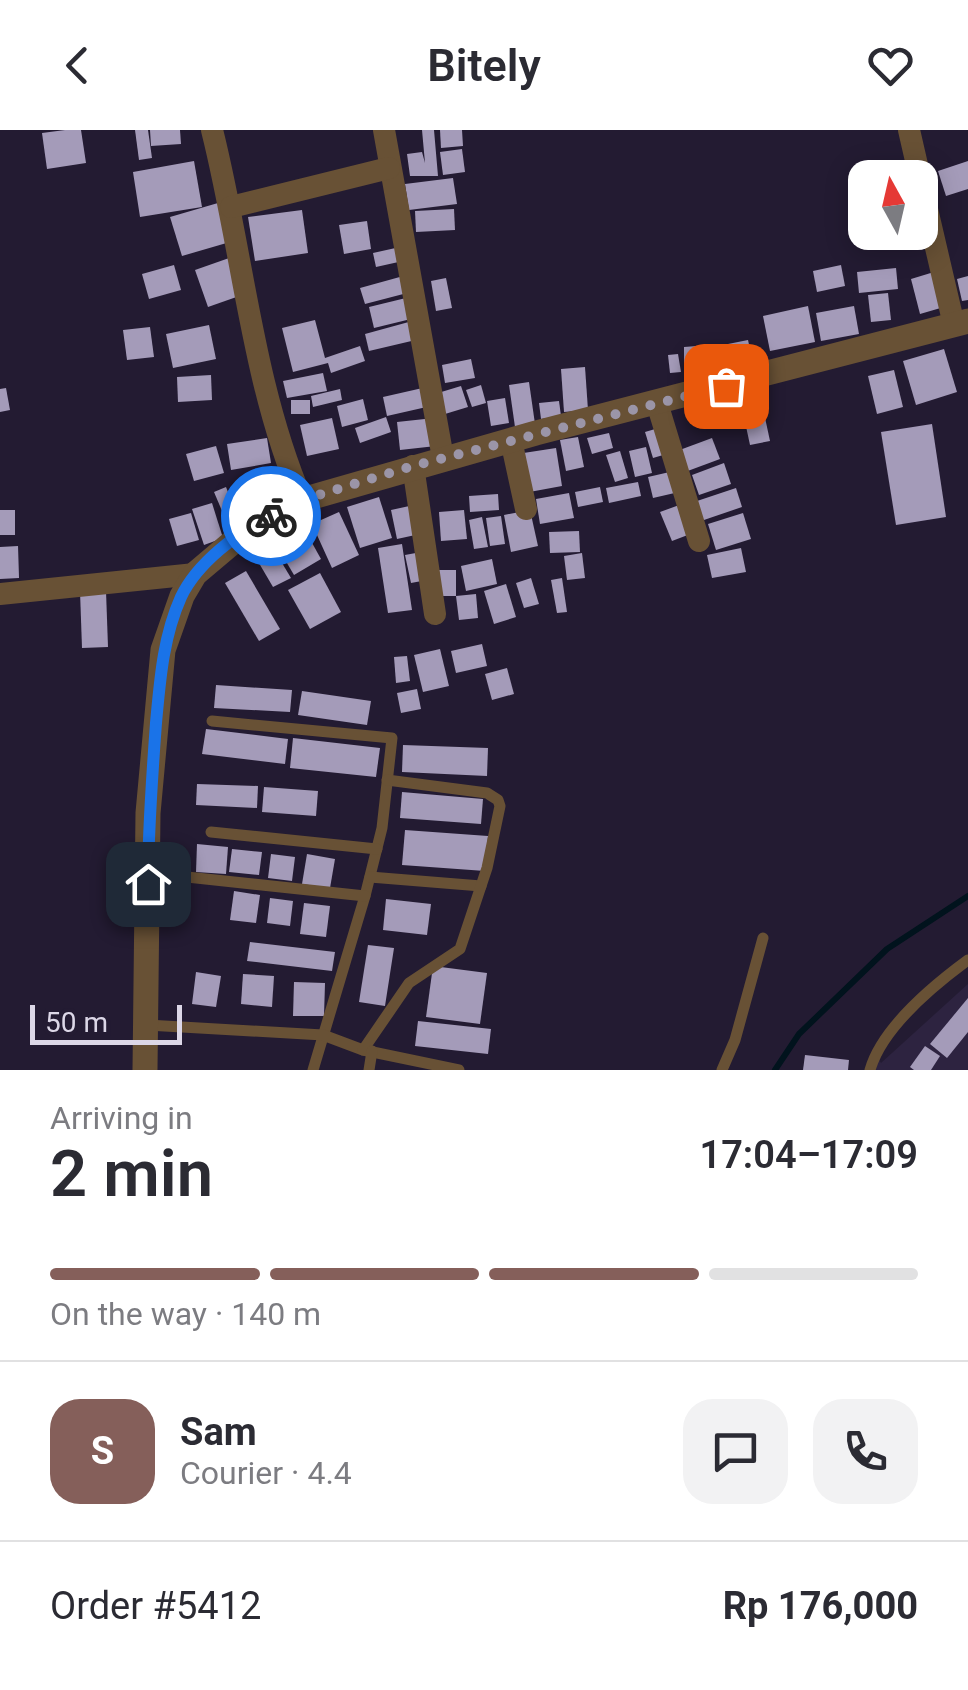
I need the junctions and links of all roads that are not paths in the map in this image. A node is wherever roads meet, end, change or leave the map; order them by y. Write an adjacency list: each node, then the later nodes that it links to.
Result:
1 (212, 130): 6 (street)
2 (384, 130): 5 (street)
3 (909, 130): 4 (street)
4 (916, 160)
5 (389, 168): 6 (street); 11 (street)
6 (232, 206): 13 (street)
7 (938, 242): 8 (street)
8 (961, 323): 9 (street)
9 (656, 404): 10 (street); 15 (street)
10 (511, 440): 11 (street); 14 (street)
11 (443, 458): 12 (street)
12 (413, 466): 13 (street); 18 (street)
13 (302, 500): 16 (street)
14 (526, 509)
15 (699, 541)
16 (195, 574): 17 (street); 29 (street)
17 (0, 594)
18 (435, 614)
19 (212, 721): 20 (lane)
20 (387, 780): 22 (lane); 25 (lane)
21 (211, 832): 22 (lane)
22 (377, 849): 24 (lane)
23 (187, 877): 26 (lane)
24 (370, 877): 25 (lane); 26 (lane)
25 (481, 886): 31 (lane)
26 (365, 896): 30 (lane)
27 (763, 938): 36 (lane)
28 (968, 960): 37 (lane)
29 (147, 1025): 30 (lane); 32 (street)
30 (323, 1036): 31 (lane); 33 (lane)
31 (367, 1051): 34 (lane); 35 (lane)
32 (145, 1070)
33 (313, 1070)
34 (369, 1070)
35 (459, 1070)
36 (722, 1070)
37 (870, 1070)

